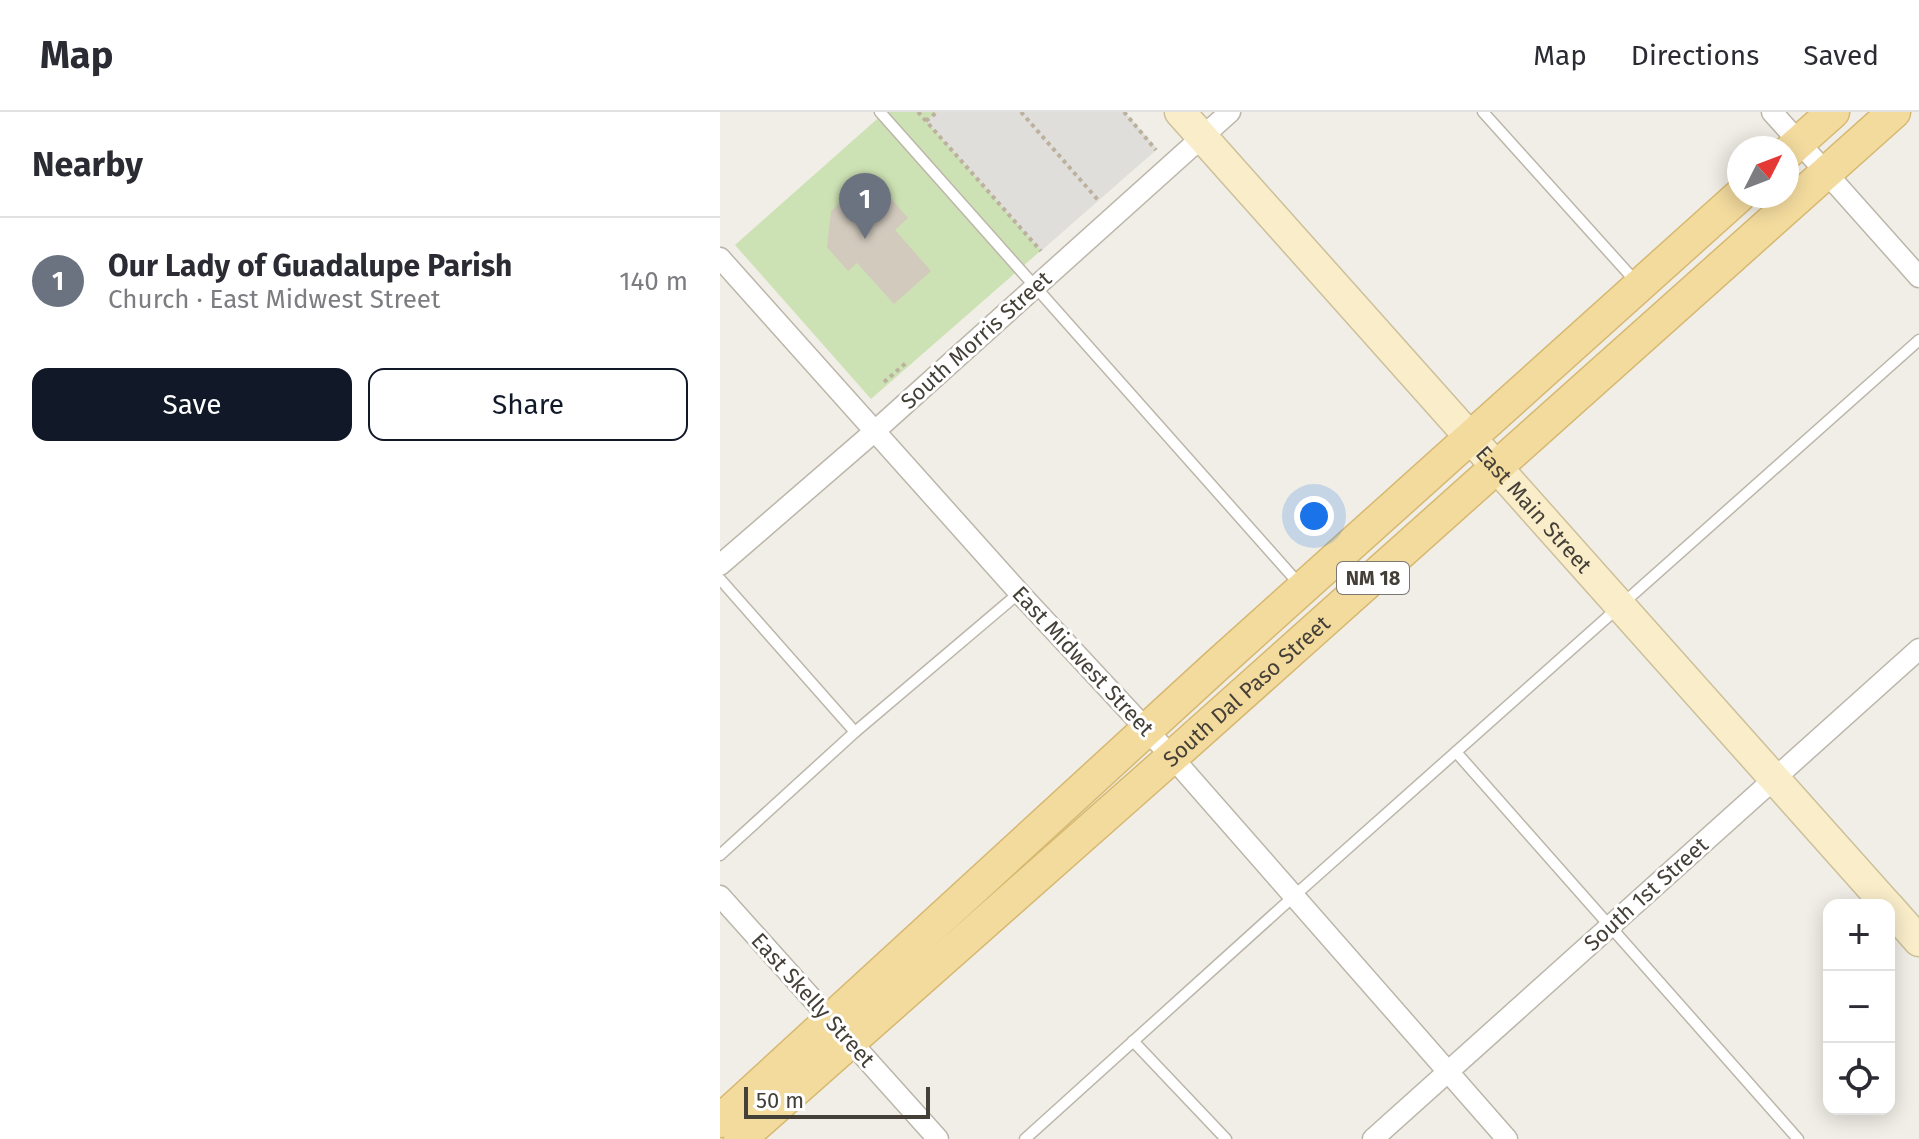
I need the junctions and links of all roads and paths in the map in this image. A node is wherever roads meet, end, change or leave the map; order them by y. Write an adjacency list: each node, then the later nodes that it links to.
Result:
1 (880, 112): 24 (lane)
2 (918, 112): 12 (path)
3 (937, 112): 12 (path)
4 (1021, 112): 19 (path)
5 (1124, 112): 16 (path)
6 (1180, 112): 14 (street, East Main Street)
7 (1230, 112): 14 (street, South Morris Street)
8 (1483, 112): 25 (lane)
9 (1772, 112): 13 (street)
10 (1833, 112): 15 (main road)
11 (1894, 112): 18 (main road, South Dal Paso Street / NM 18)
12 (926, 121): 21 (path)
13 (1786, 136)
14 (1202, 137): 24 (street, South Morris Street); 30 (street, East Main Street)
15 (1799, 142)
16 (1157, 149)
17 (1799, 151): 18 (street)
18 (1827, 172): 23 (street); 31 (main road, South Dal Paso Street / NM 18)
19 (1098, 200)
20 (1727, 207): 25 (main road, South Dal Paso Street / NM 18)
21 (1041, 251)
22 (720, 258): 29 (street, East Midwest Street)
23 (1919, 277)
24 (1037, 286): 29 (street, South Morris Street); 34 (lane)
25 (1640, 286): 30 (main road, South Dal Paso Street / NM 18)
26 (1919, 340): 36 (lane)
27 (906, 363): 28 (path)
28 (884, 382)
29 (875, 431): 32 (street, South Morris Street); 35 (street, East Midwest Street)
30 (1470, 439): 31 (street, East Main Street); 34 (main road, South Dal Paso Street / NM 18)
31 (1496, 469): 36 (street, East Main Street); 41 (main road, South Dal Paso Street / NM 18)
32 (720, 565)
33 (720, 579): 39 (lane)
34 (1303, 589): 38 (main road, South Dal Paso Street / NM 18)
35 (1019, 593): 38 (street, East Midwest Street); 39 (lane)
36 (1620, 607): 40 (lane); 42 (street, East Main Street)
37 (1919, 649): 42 (street, South 1st Street)
38 (1147, 730): 41 (street, East Midwest Street); 50 (main road, South Dal Paso Street / NM 18)
39 (855, 732): 43 (lane)
40 (1456, 752): 45 (lane); 48 (lane)
41 (1172, 757): 45 (street, East Midwest Street); 50 (main road, South Dal Paso Street / NM 18)
42 (1774, 779): 46 (street, East Main Street); 48 (street, South 1st Street)
43 (720, 855)
44 (720, 896): 50 (street, East Skelly Street)
45 (1294, 896): 51 (lane); 52 (street, East Midwest Street)
46 (1882, 899)
47 (1895, 914): 49 (street, East Main Street)
48 (1612, 925): 52 (street, South 1st Street); 60 (lane)
49 (1919, 941)
50 (840, 1031): 53 (main road, South Dal Paso Street / NM 18); 54 (street, East Skelly Street); 55 (main road, South Dal Paso Street / NM 18)
51 (1133, 1041): 56 (lane); 57 (lane)
52 (1447, 1072): 58 (street, South 1st Street); 59 (street, East Midwest Street)
53 (720, 1121)
54 (931, 1137)
55 (740, 1139)
56 (1025, 1139)
57 (1226, 1139)
58 (1373, 1139)
59 (1507, 1139)
60 (1798, 1139)

